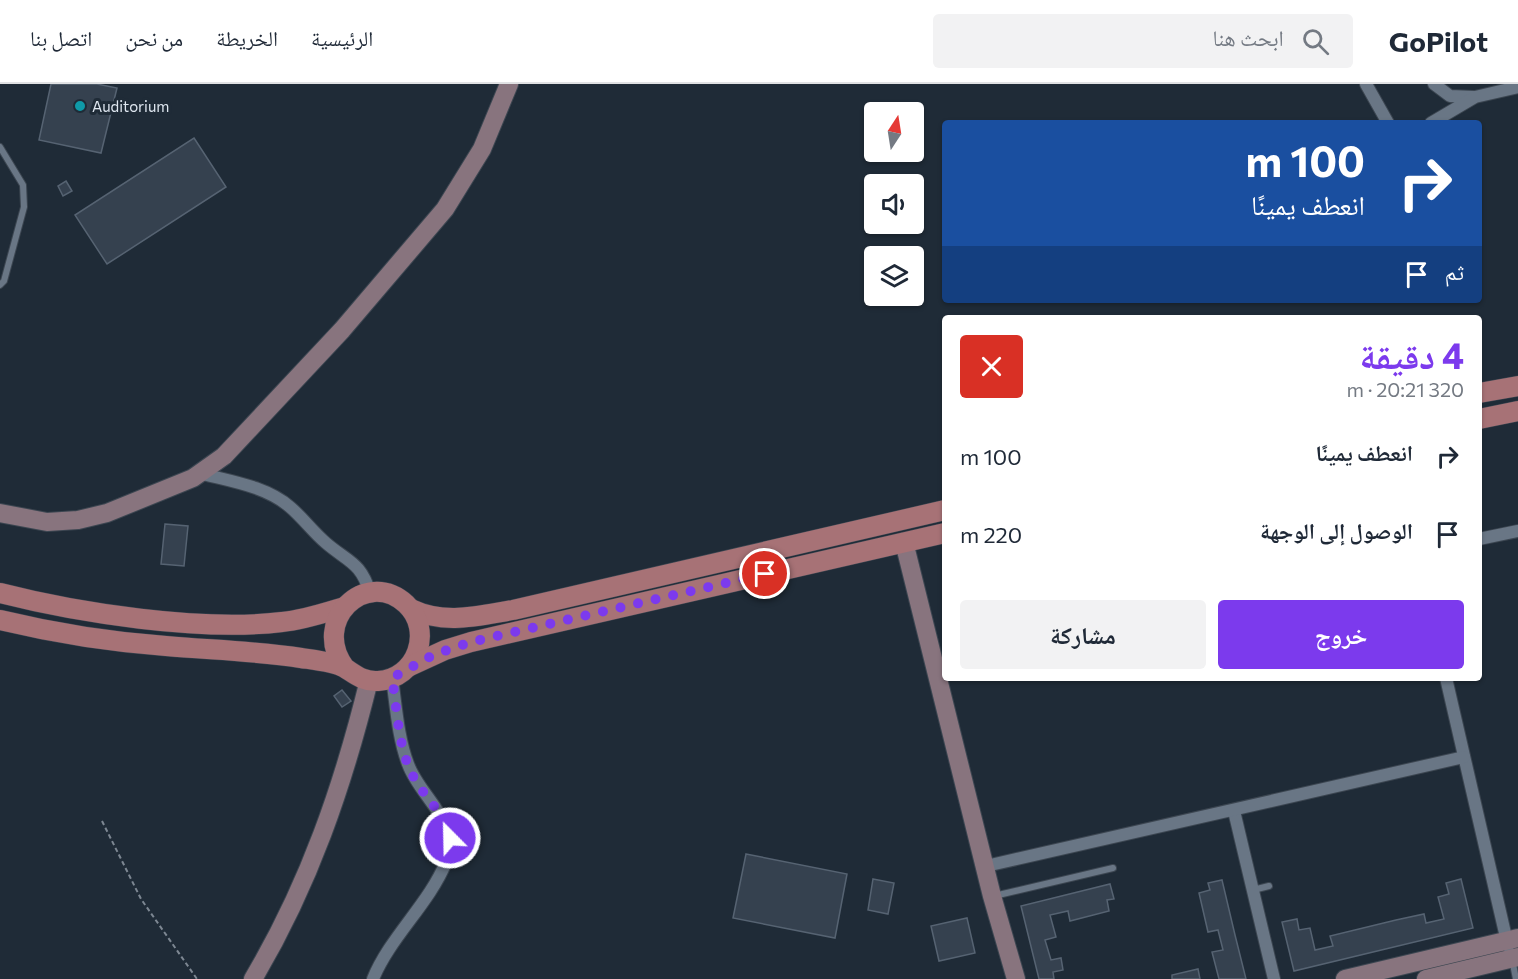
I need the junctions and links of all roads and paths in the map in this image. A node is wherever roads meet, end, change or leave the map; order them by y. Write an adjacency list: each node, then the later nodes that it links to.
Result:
1 (509, 84): 14 (street)
2 (1366, 84): 6 (street)
3 (1434, 84): 5 (street)
4 (1518, 87): 5 (street)
5 (1475, 97): 7 (street)
6 (1386, 120)
7 (1436, 120)
8 (0, 147): 9 (lane)
9 (0, 285)
10 (1518, 386): 11 (main road)
11 (1482, 392)
12 (1518, 411): 13 (main road)
13 (1482, 418)
14 (200, 473): 16 (street); 22 (street)
15 (942, 511): 25 (main road)
16 (0, 513)
17 (1518, 531): 19 (street)
18 (942, 534): 20 (main road)
19 (1482, 538)
20 (904, 542): 28 (main road); 38 (street)
21 (0, 593): 27 (main road)
22 (370, 593): 23 (main road); 24 (main road)
23 (344, 607): 27 (main road); 30 (main road)
24 (411, 609): 25 (main road); 31 (main road)
25 (466, 618): 28 (main road)
26 (0, 620): 29 (main road)
27 (285, 622): 29 (main road)
28 (471, 642): 31 (main road)
29 (288, 656): 30 (main road)
30 (345, 668): 33 (main road)
31 (408, 668): 32 (main road)
32 (392, 678): 33 (main road); 46 (street)
33 (369, 680): 45 (street)
34 (1447, 681): 35 (street)
35 (1464, 757): 36 (street); 43 (street)
36 (1233, 811): 38 (street); 41 (street)
37 (102, 821): 44 (path)
38 (986, 866): 42 (street)
39 (1113, 868): 42 (lane)
40 (1269, 886): 41 (lane)
41 (1253, 890): 48 (street)
42 (992, 896): 47 (street)
43 (1514, 949): 49 (street); 50 (street); 51 (lane)
44 (197, 979)
45 (253, 979)
46 (373, 979)
47 (1016, 979)
48 (1274, 979)
49 (1345, 979)
50 (1426, 979)
51 (1516, 979)

